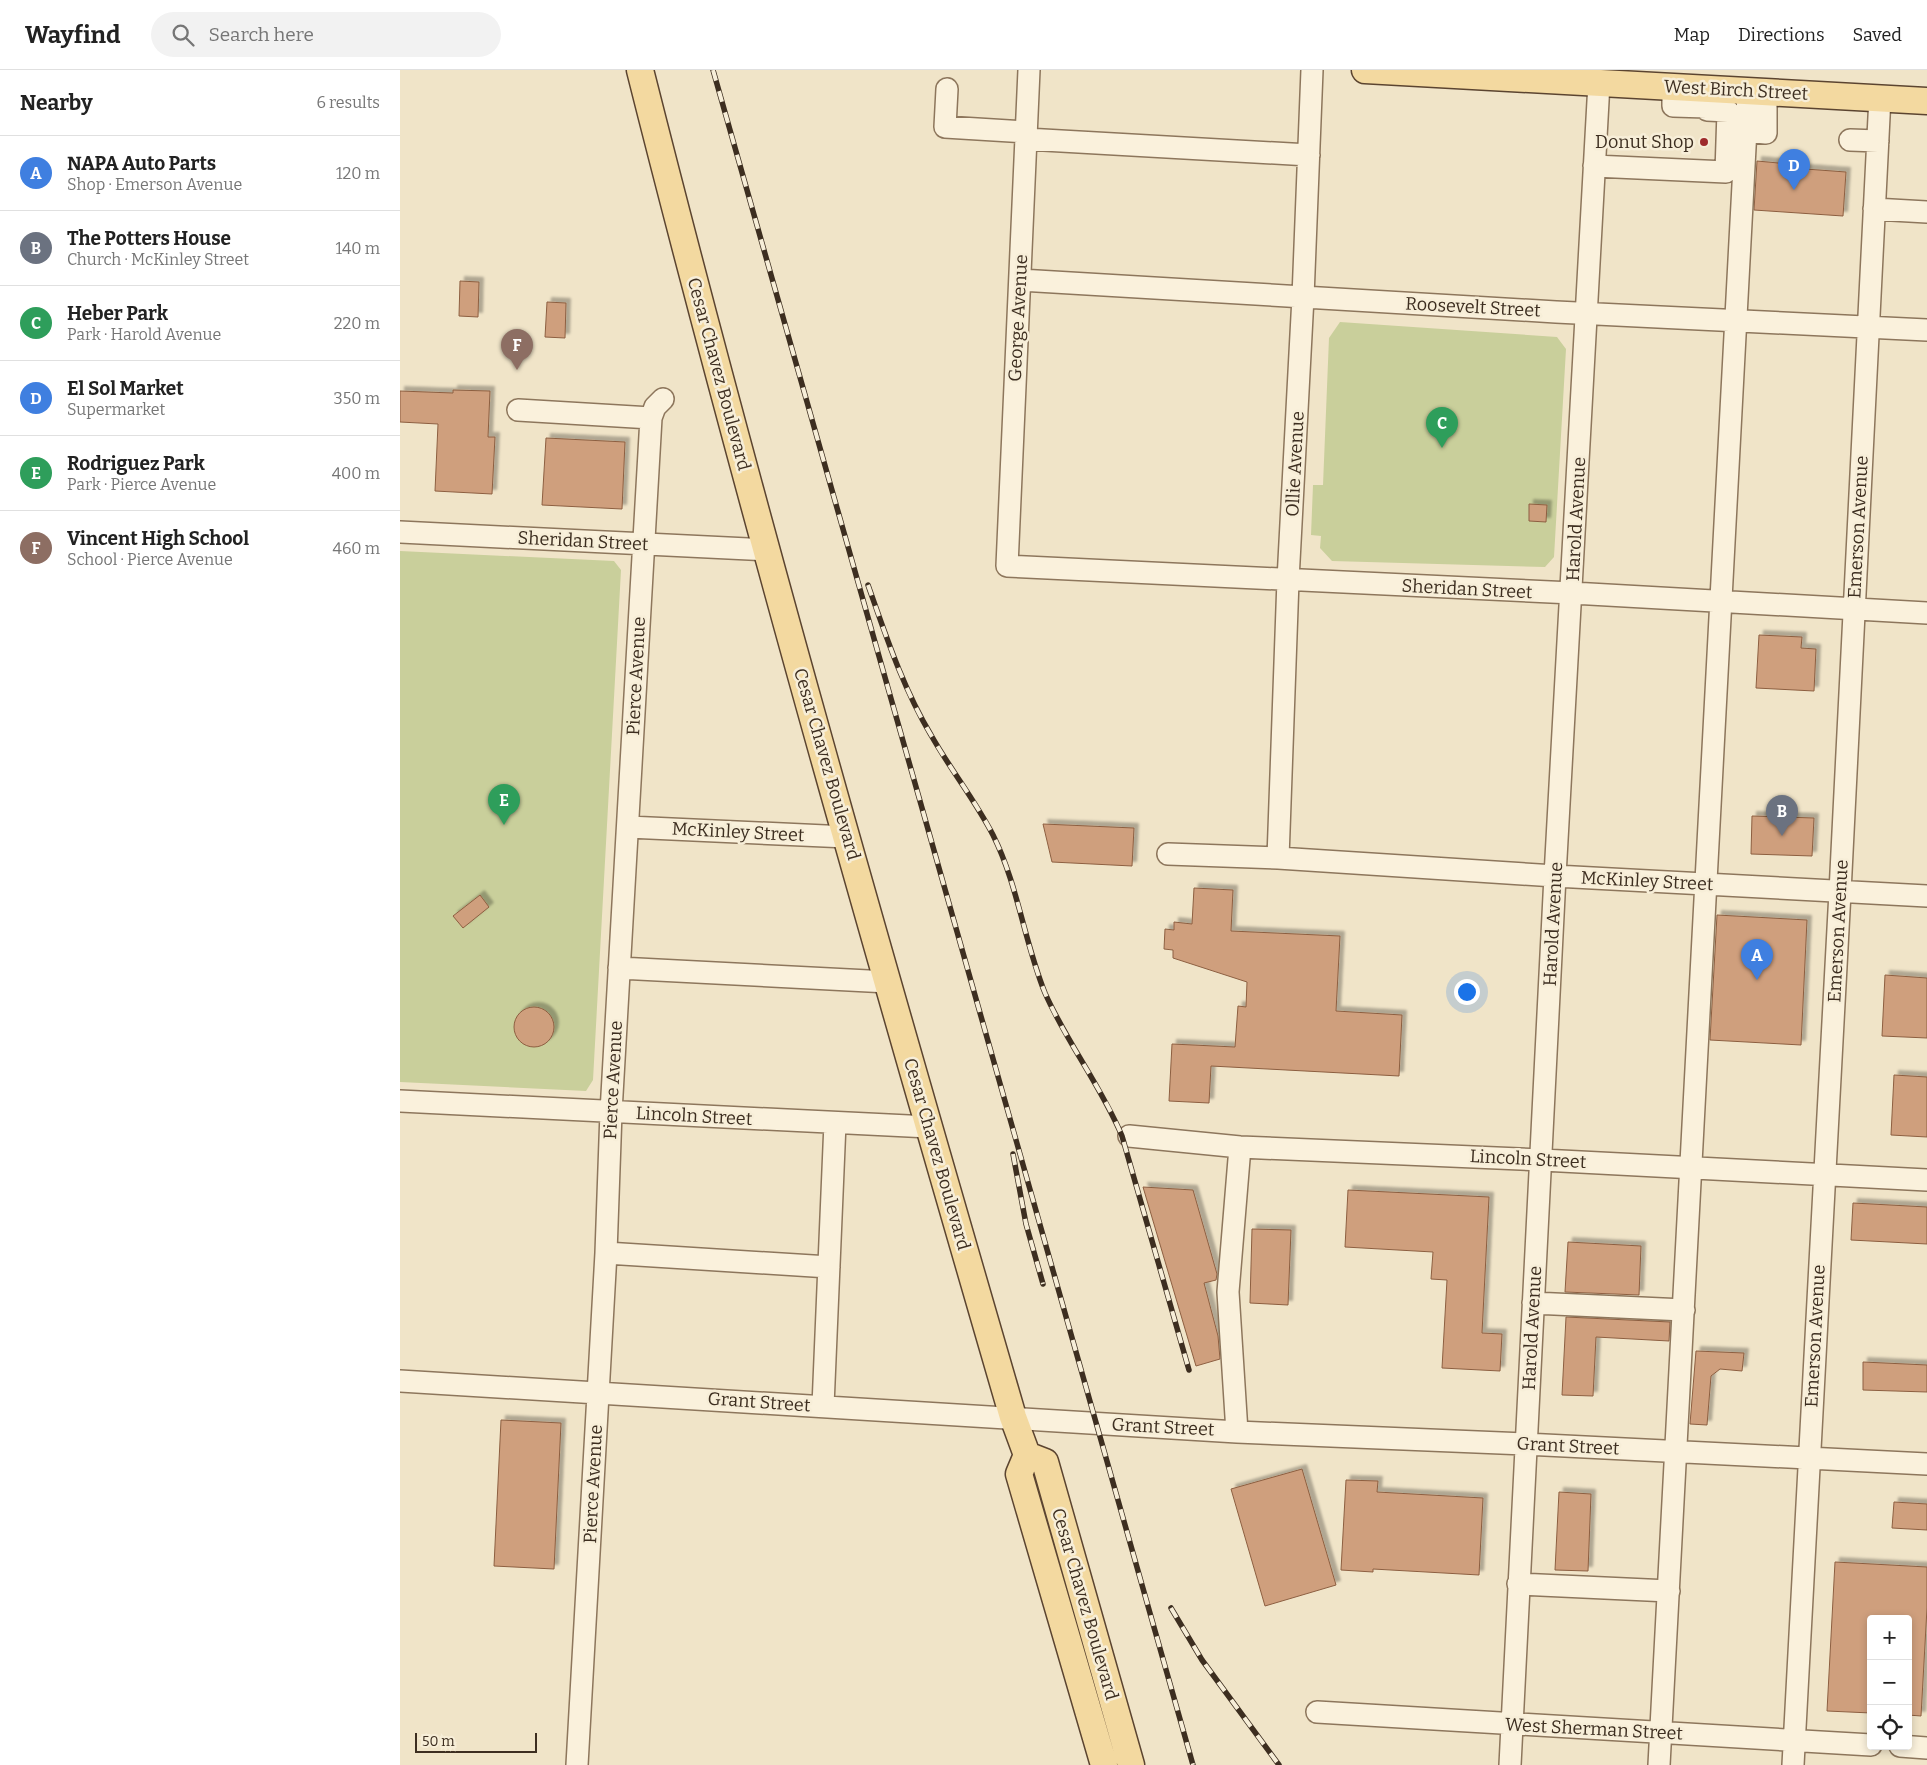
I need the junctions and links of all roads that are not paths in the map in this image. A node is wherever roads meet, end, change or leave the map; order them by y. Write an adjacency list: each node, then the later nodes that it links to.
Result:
1 (640, 70): 31 (main road, Cesar Chavez Boulevard)
2 (1029, 70): 13 (street, George Avenue)
3 (1312, 70): 16 (street, Ollie Avenue)
4 (1365, 70): 7 (main road, West Birch Street)
5 (1625, 70): 7 (main road)
6 (1674, 76): 7 (main road, West Birch Street); 10 (main road, West Birch Street)
7 (1599, 83): 17 (street, Harold Avenue)
8 (947, 89): 13 (street)
9 (1757, 91): 10 (main road, West Birch Street); 11 (main road, West Birch Street); 23 (street)
10 (1708, 98): 17 (street)
11 (1880, 98): 12 (main road, West Birch Street); 15 (street, Emerson Avenue)
12 (1927, 101)
13 (1026, 136): 16 (street); 20 (street, George Avenue)
14 (1850, 140): 15 (street)
15 (1878, 141): 18 (street, Emerson Avenue)
16 (1309, 155): 21 (street, Ollie Avenue)
17 (1594, 166): 22 (street, Harold Avenue)
18 (1874, 209): 19 (street); 24 (street, Emerson Avenue)
19 (1927, 212)
20 (1020, 280): 21 (street, Roosevelt Street); 32 (street, George Avenue)
21 (1303, 297): 22 (street, Roosevelt Street); 33 (street, Ollie Avenue)
22 (1586, 313): 23 (street, Roosevelt Street); 34 (street, Harold Avenue)
23 (1736, 321): 24 (street, Roosevelt Street); 35 (street)
24 (1869, 328): 25 (street, Roosevelt Street); 36 (street, Emerson Avenue)
25 (1927, 330)
26 (662, 399): 28 (street, Pierce Avenue)
27 (518, 410): 28 (street)
28 (651, 418): 30 (street, Pierce Avenue)
29 (400, 532): 30 (street, Sheridan Street)
30 (642, 544): 31 (street, Sheridan Street); 38 (street, Pierce Avenue)
31 (767, 550): 39 (main road, Cesar Chavez Boulevard)
32 (1007, 566): 33 (street, Sheridan Street)
33 (1288, 580): 34 (street, Sheridan Street); 41 (street, Ollie Avenue)
34 (1572, 594): 35 (street, Sheridan Street); 42 (street, Harold Avenue)
35 (1721, 602): 36 (street, Sheridan Street); 43 (street)
36 (1854, 609): 37 (street, Sheridan Street); 44 (street, Emerson Avenue)
37 (1927, 613)
38 (628, 828): 39 (street, McKinley Street); 46 (street, Pierce Avenue)
39 (847, 837): 47 (main road, Cesar Chavez Boulevard)
40 (1168, 854): 41 (street, McKinley Street)
41 (1278, 858): 42 (street, McKinley Street)
42 (1555, 876): 43 (street, McKinley Street); 54 (street, Harold Avenue)
43 (1706, 884): 44 (street, McKinley Street); 55 (street)
44 (1840, 892): 45 (street, McKinley Street); 56 (street, Emerson Avenue)
45 (1927, 896)
46 (619, 968): 47 (street); 49 (street, Pierce Avenue)
47 (888, 982): 51 (main road, Cesar Chavez Boulevard)
48 (400, 1100): 49 (street, Lincoln Street)
49 (611, 1112): 50 (street, Lincoln Street); 58 (street, Pierce Avenue)
50 (835, 1122): 51 (street, Lincoln Street); 59 (street)
51 (929, 1127): 65 (main road, Cesar Chavez Boulevard)
52 (1129, 1136): 53 (street, Lincoln Street)
53 (1240, 1147): 54 (street, Lincoln Street); 66 (street)
54 (1542, 1160): 55 (street, Lincoln Street); 60 (street, Harold Avenue)
55 (1691, 1167): 56 (street, Lincoln Street); 61 (street)
56 (1824, 1174): 57 (street, Lincoln Street); 70 (street, Emerson Avenue)
57 (1927, 1180)
58 (606, 1252): 59 (street); 63 (street, Pierce Avenue)
59 (829, 1267): 64 (street)
60 (1534, 1303): 61 (street); 67 (street, Harold Avenue)
61 (1684, 1310): 68 (street)
62 (400, 1381): 63 (street, Grant Street)
63 (598, 1392): 64 (street, Grant Street); 82 (street, Pierce Avenue)
64 (824, 1406): 65 (street, Grant Street)
65 (1013, 1418): 66 (street, Grant Street); 69 (main road, Cesar Chavez Boulevard)
66 (1237, 1432): 67 (street, Grant Street)
67 (1525, 1444): 68 (street, Grant Street); 72 (street, Harold Avenue)
68 (1676, 1451): 70 (street, Grant Street); 73 (street)
69 (1027, 1455): 74 (main road, Cesar Chavez Boulevard); 85 (main road, Cesar Chavez Boulevard)
70 (1809, 1458): 71 (street, Grant Street); 78 (street, Emerson Avenue)
71 (1927, 1464)
72 (1518, 1584): 73 (street); 76 (street, Harold Avenue)
73 (1669, 1591): 77 (street)
74 (1057, 1603): 83 (main road); 84 (main road, Cesar Chavez Boulevard)
75 (1317, 1712): 76 (street, West Sherman Street)
76 (1512, 1724): 77 (street, West Sherman Street); 86 (street, Harold Avenue)
77 (1661, 1733): 78 (street, West Sherman Street); 87 (street)
78 (1794, 1741): 79 (street, West Sherman Street); 88 (street, Emerson Avenue)
79 (1867, 1745)
80 (1912, 1747): 81 (street)
81 (1927, 1748)
82 (577, 1765)
83 (1088, 1765)
84 (1104, 1765)
85 (1131, 1765)
86 (1510, 1765)
87 (1659, 1765)
88 (1793, 1765)

